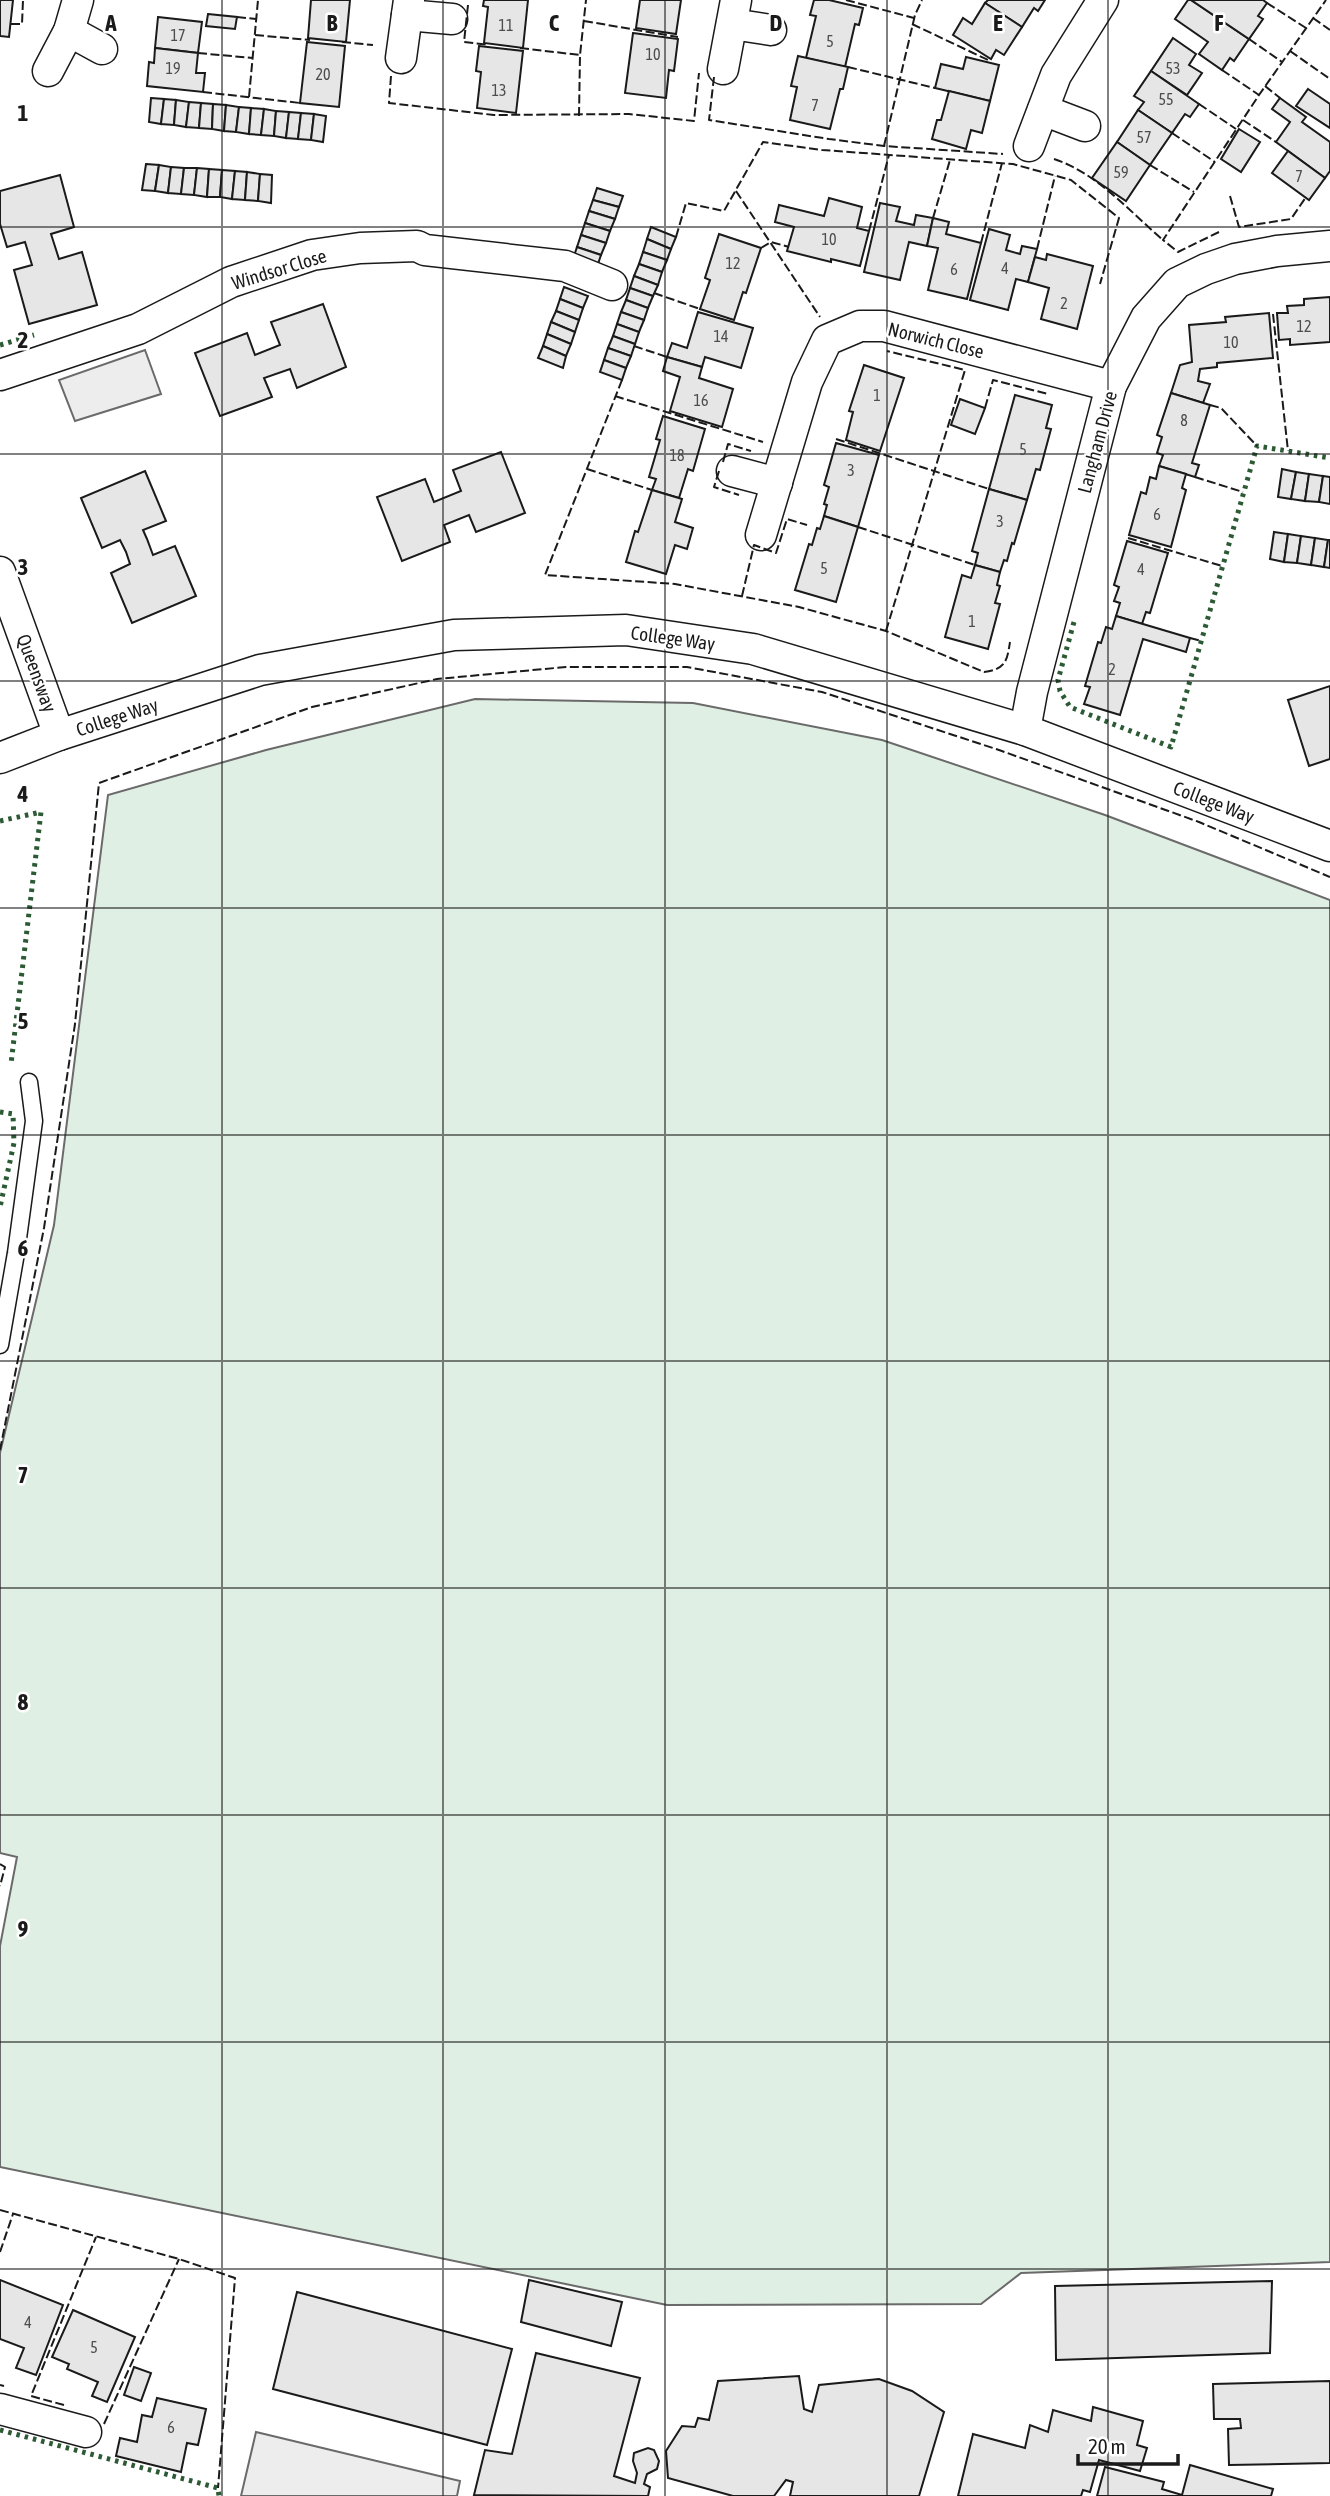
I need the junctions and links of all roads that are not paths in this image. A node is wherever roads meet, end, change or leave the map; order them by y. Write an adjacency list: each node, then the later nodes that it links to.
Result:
1 (78, 0): 7 (street)
2 (1103, 0): 12 (street)
3 (408, 7): 5 (street); 9 (street)
4 (734, 12): 6 (street); 10 (street)
5 (452, 19)
6 (771, 30)
7 (69, 31): 8 (street); 11 (street)
8 (102, 49)
9 (401, 58)
10 (723, 69)
11 (48, 71)
12 (1043, 110): 13 (street); 14 (street)
13 (1085, 126)
14 (1029, 146)
15 (1330, 246): 18 (street, Langham Drive)
16 (612, 285): 17 (street, Windsor Close)
17 (0, 375)
18 (1111, 386): 20 (street, Norwich Close); 23 (street, Langham Drive)
19 (732, 471): 20 (street)
20 (777, 483): 21 (street, Norwich Close)
21 (761, 535)
22 (0, 572): 24 (street, Queensway)
23 (1025, 730): 24 (street, College Way); 26 (street, College Way)
24 (59, 735): 25 (street, College Way)
25 (0, 758)
26 (1330, 846)
27 (29, 1082): 28 (lane)
28 (0, 1345)
29 (0, 2409): 30 (street)
30 (86, 2431)

